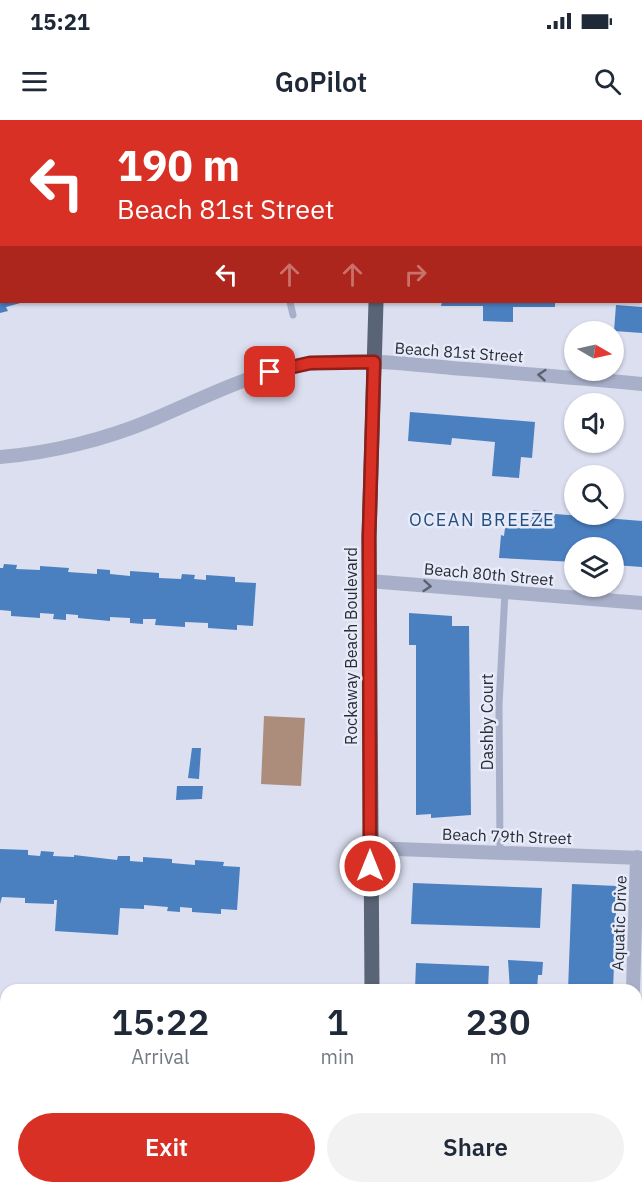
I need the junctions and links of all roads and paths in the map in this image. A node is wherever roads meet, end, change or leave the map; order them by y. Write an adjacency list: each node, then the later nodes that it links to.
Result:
1 (290, 303): 3 (lane)
2 (376, 303): 4 (main road, Rockaway Beach Boulevard)
3 (293, 315)
4 (374, 362): 5 (street, Beach 81st Street, one-way to 4); 6 (street, Beach 81st Street); 7 (main road, Rockaway Beach Boulevard)
5 (642, 384)
6 (0, 458)
7 (369, 581): 8 (street, Beach 80th Street, one-way to 8); 10 (main road, Rockaway Beach Boulevard)
8 (505, 592): 9 (street, Beach 80th Street); 11 (lane, Dashby Court)
9 (642, 603)
10 (370, 848): 11 (street, Beach 79th Street); 13 (main road, Rockaway Beach Boulevard)
11 (500, 853): 12 (street, Beach 79th Street)
12 (640, 857): 14 (street, Aquatic Drive)
13 (372, 984)
14 (633, 984)

